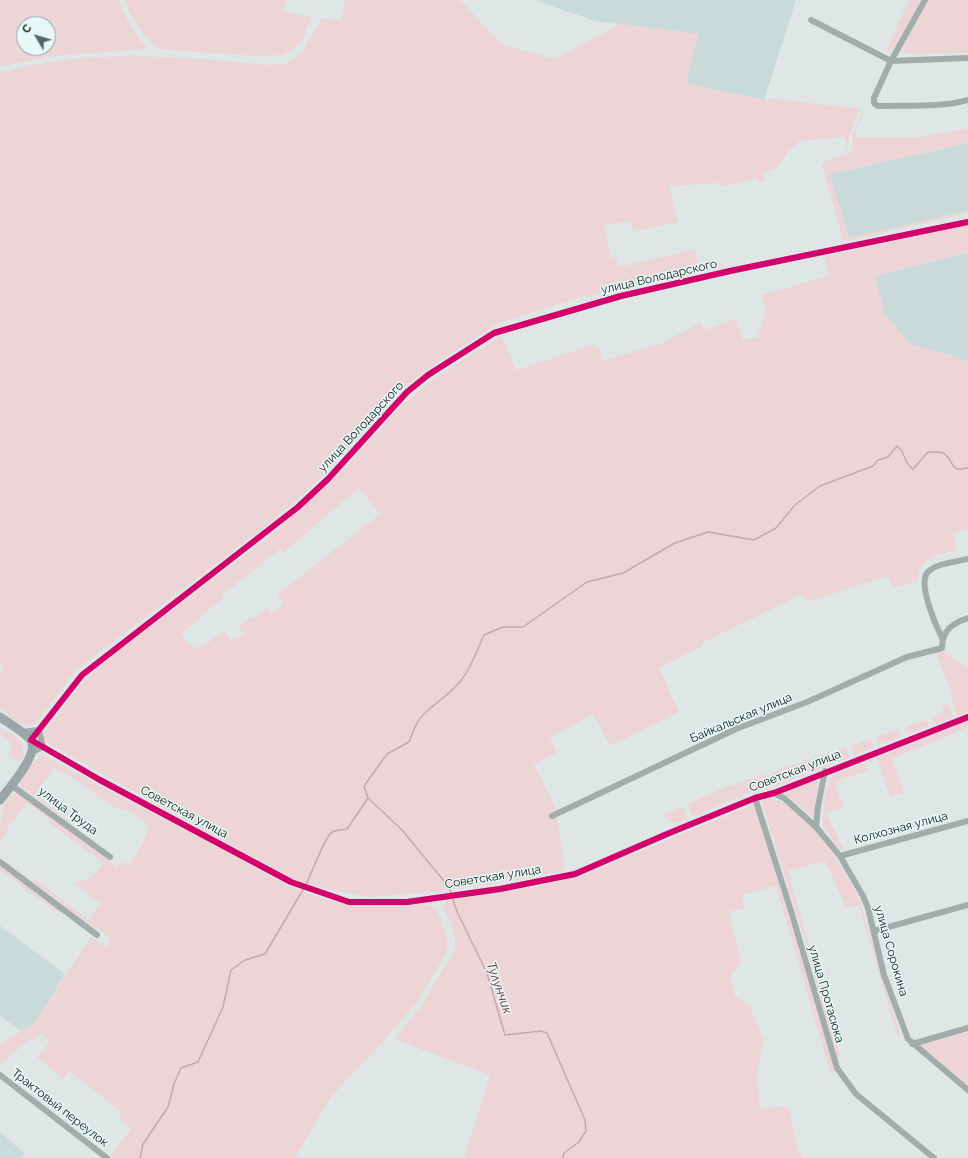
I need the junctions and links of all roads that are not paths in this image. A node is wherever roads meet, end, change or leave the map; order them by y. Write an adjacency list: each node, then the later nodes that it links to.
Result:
1 (925, 0): 4 (street)
2 (811, 20): 4 (street)
3 (968, 58): 4 (street)
4 (891, 61): 5 (street)
5 (968, 100)
6 (968, 222): 12 (street, улица Володарского)
7 (968, 559): 9 (street)
8 (968, 618): 9 (street)
9 (942, 638): 22 (street, Байкальская улица)
10 (0, 717): 13 (highway)
11 (968, 717): 17 (street, Советская улица)
12 (39, 730): 13 (street); 14 (street, улица Володарского); 15 (street)
13 (21, 732): 14 (highway)
14 (31, 740): 15 (street, Советская улица); 16 (highway)
15 (43, 748): 16 (street); 20 (street, Советская улица)
16 (32, 752): 18 (highway)
17 (825, 772): 19 (street, Советская улица); 24 (street)
18 (11, 785): 21 (highway); 26 (street, улица Труда)
19 (774, 793): 20 (street, Советская улица); 24 (street, улица Сорокина)
20 (755, 798): 36 (street, улица Протасюка)
21 (0, 800)
22 (552, 816)
23 (968, 821): 25 (street, Колхозная улица)
24 (816, 827): 25 (street, улица Сорокина)
25 (840, 856): 29 (street, улица Сорокина)
26 (110, 857)
27 (0, 862): 30 (street)
28 (968, 905): 29 (street)
29 (874, 931): 32 (street, улица Сорокина)
30 (97, 935)
31 (968, 1028): 32 (street)
32 (912, 1044): 34 (street, улица Сорокина)
33 (0, 1075): 35 (street, Трактовый переулок)
34 (968, 1090)
35 (107, 1158)
36 (934, 1158)

